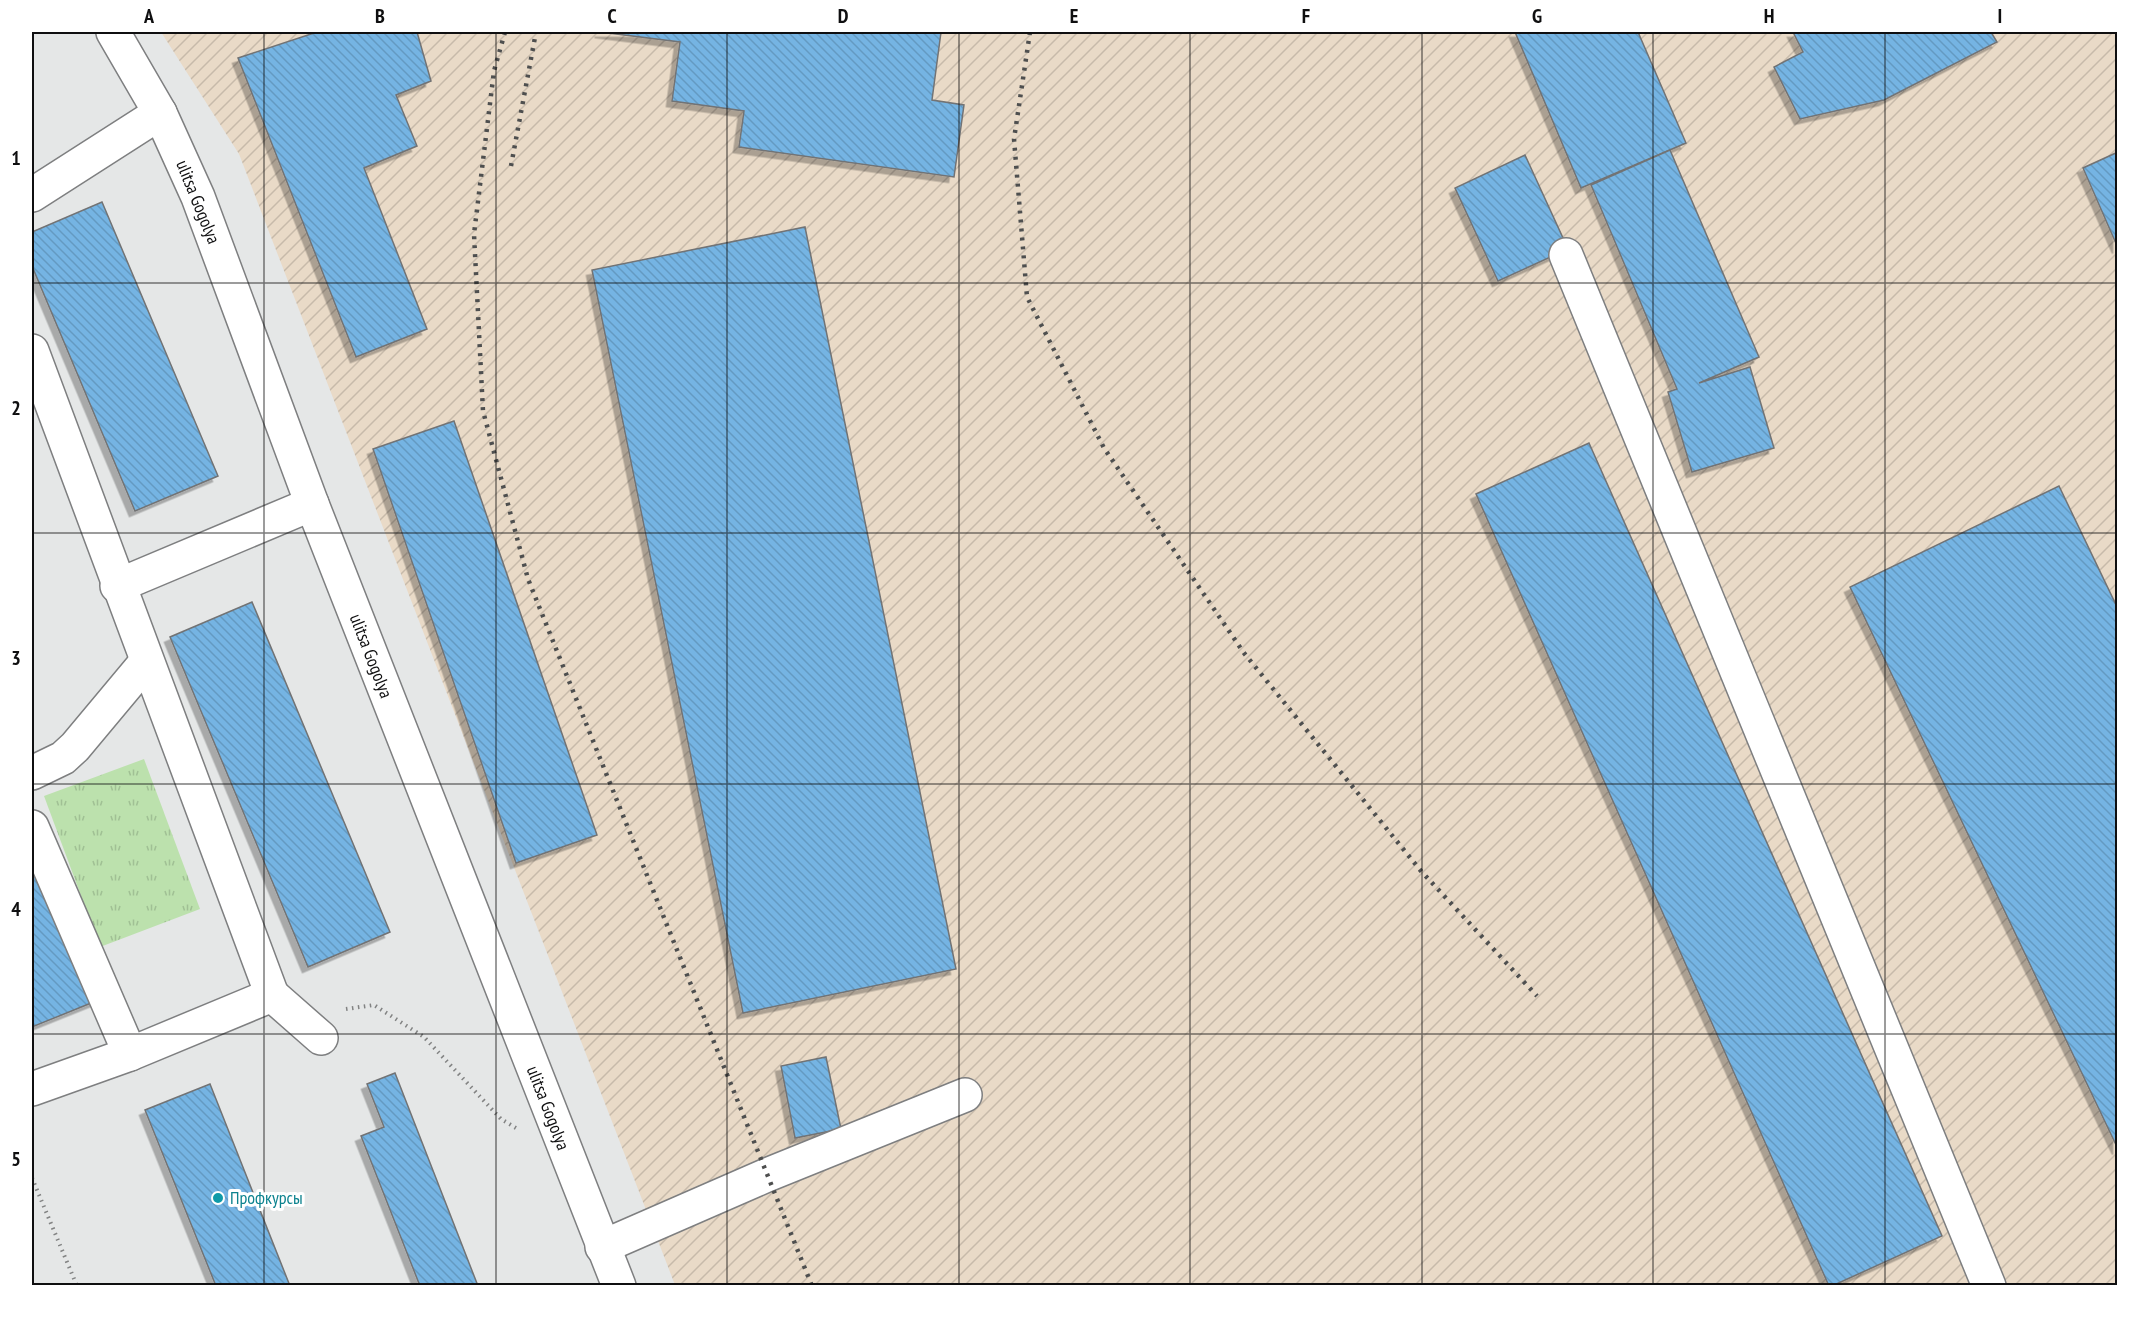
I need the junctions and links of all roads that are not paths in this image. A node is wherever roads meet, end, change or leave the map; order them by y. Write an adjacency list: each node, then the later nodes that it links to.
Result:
1 (113, 32): 2 (main road, ulitsa Gogolya)
2 (160, 113): 3 (main road); 6 (main road, ulitsa Gogolya)
3 (32, 195)
4 (1566, 255): 18 (main road)
5 (32, 351): 7 (main road)
6 (312, 504): 7 (main road); 16 (main road, ulitsa Gogolya)
7 (117, 586): 8 (main road)
8 (146, 662): 9 (main road); 11 (main road)
9 (32, 773)
10 (32, 827): 13 (main road)
11 (284, 1005): 12 (main road); 13 (main road)
12 (321, 1038)
13 (130, 1054): 14 (main road)
14 (32, 1089)
15 (964, 1095): 16 (main road)
16 (603, 1247): 17 (main road, ulitsa Gogolya)
17 (618, 1286)
18 (1989, 1286)

